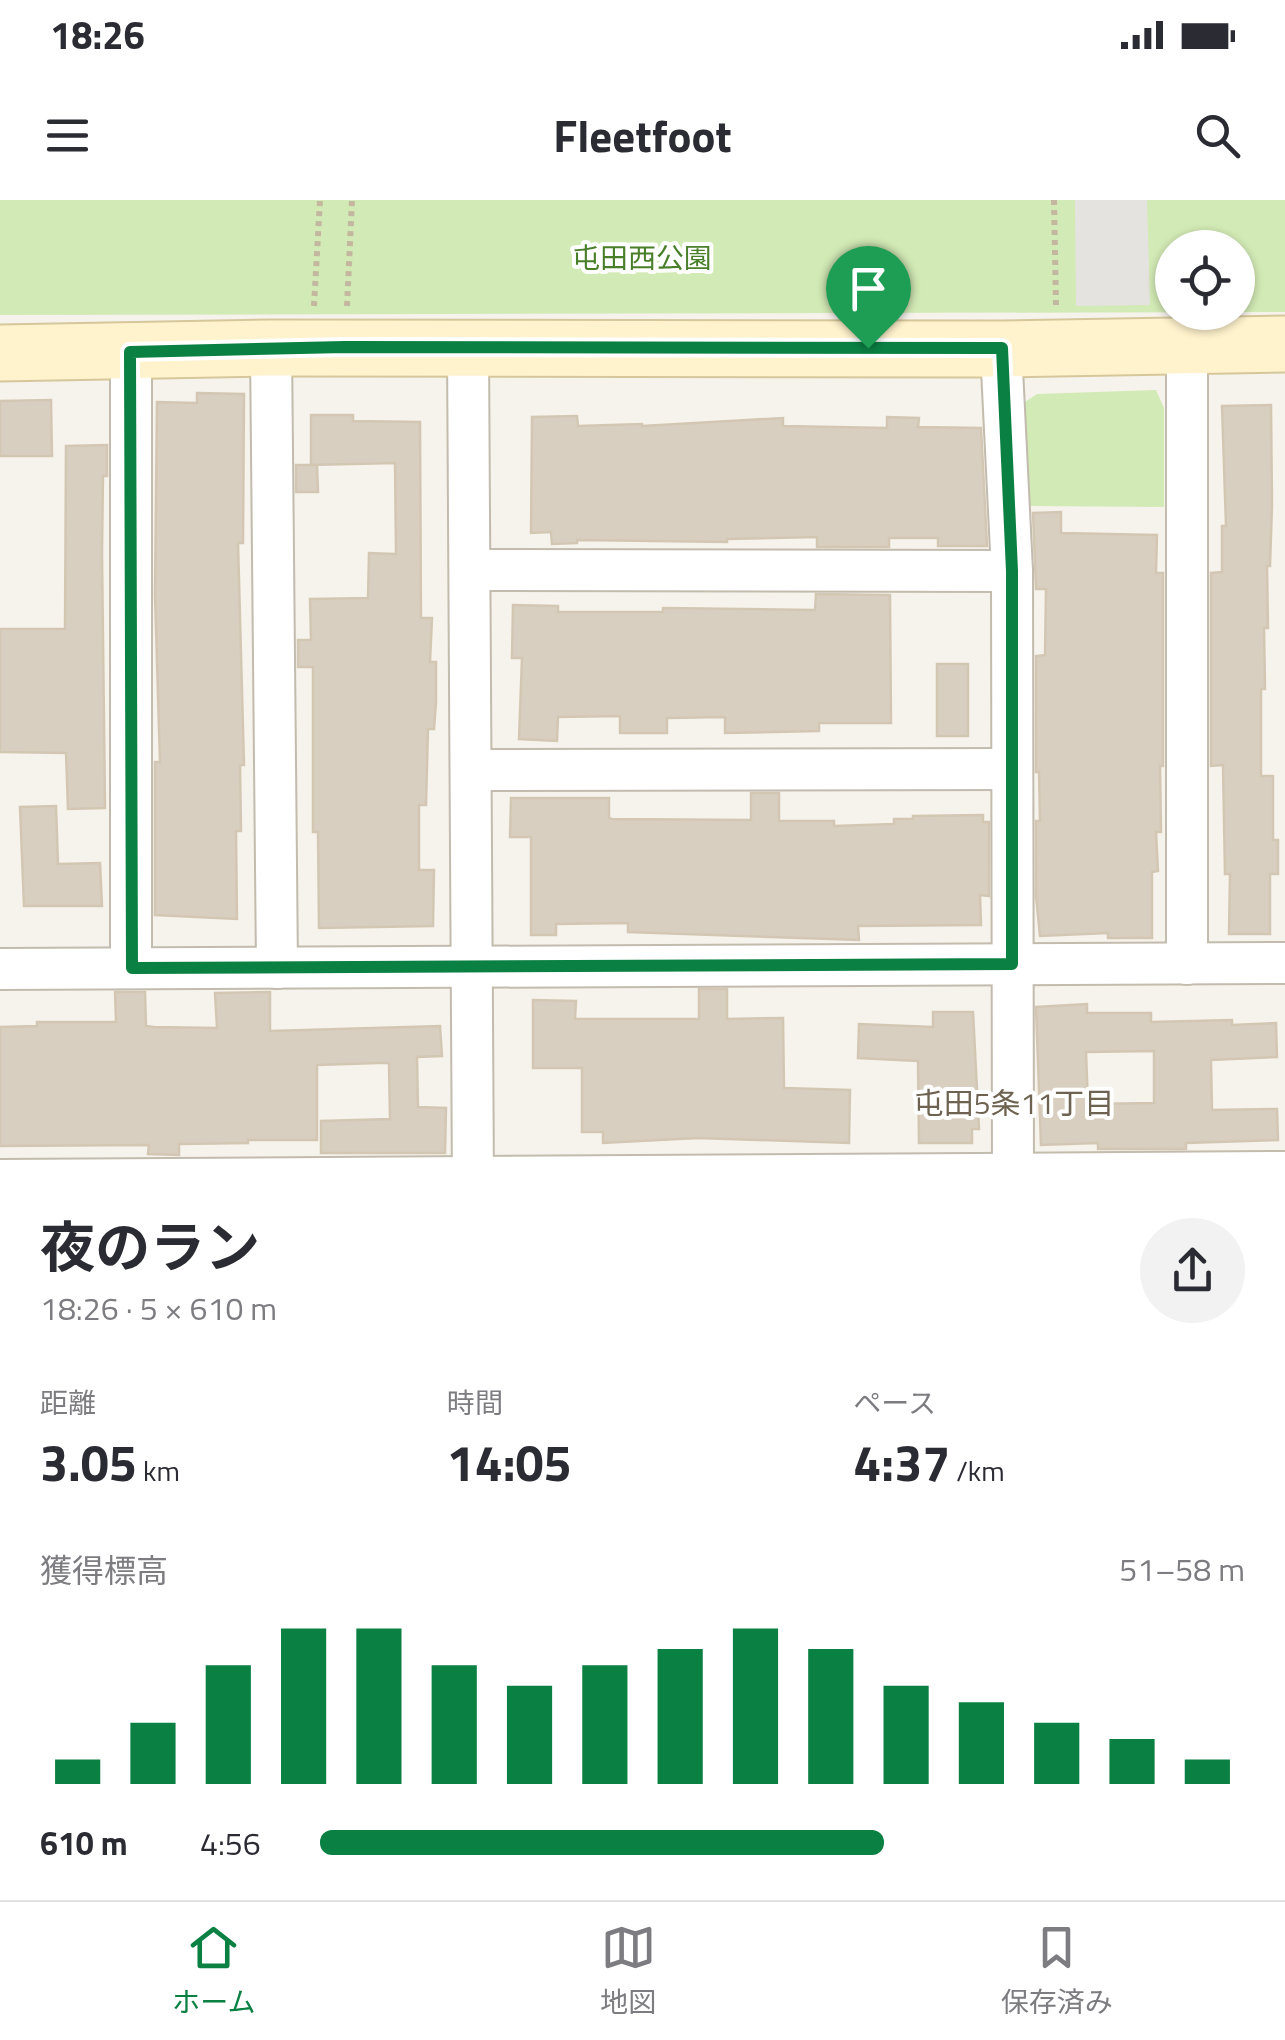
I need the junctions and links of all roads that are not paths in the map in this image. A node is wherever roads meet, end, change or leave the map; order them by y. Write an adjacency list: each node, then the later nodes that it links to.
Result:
1 (1285, 344): 2 (street)
2 (1187, 346): 5 (street); 14 (street)
3 (468, 347): 4 (street); 5 (street); 8 (street)
4 (309, 348): 7 (street); 17 (street)
5 (1002, 348): 9 (street)
6 (0, 352): 7 (street)
7 (130, 352): 16 (street)
8 (471, 570): 9 (street); 11 (street)
9 (1012, 571): 10 (street)
10 (1012, 769): 11 (street); 13 (street)
11 (472, 770): 15 (street)
12 (1285, 963): 14 (street)
13 (1012, 964): 14 (street); 15 (street); 21 (street)
14 (1188, 964)
15 (473, 967): 17 (street); 22 (street)
16 (132, 968): 17 (street); 18 (street)
17 (277, 968)
18 (0, 969)
19 (1285, 1172): 21 (street)
20 (0, 1180): 22 (street)
21 (1013, 1180): 22 (street)
22 (473, 1182)

